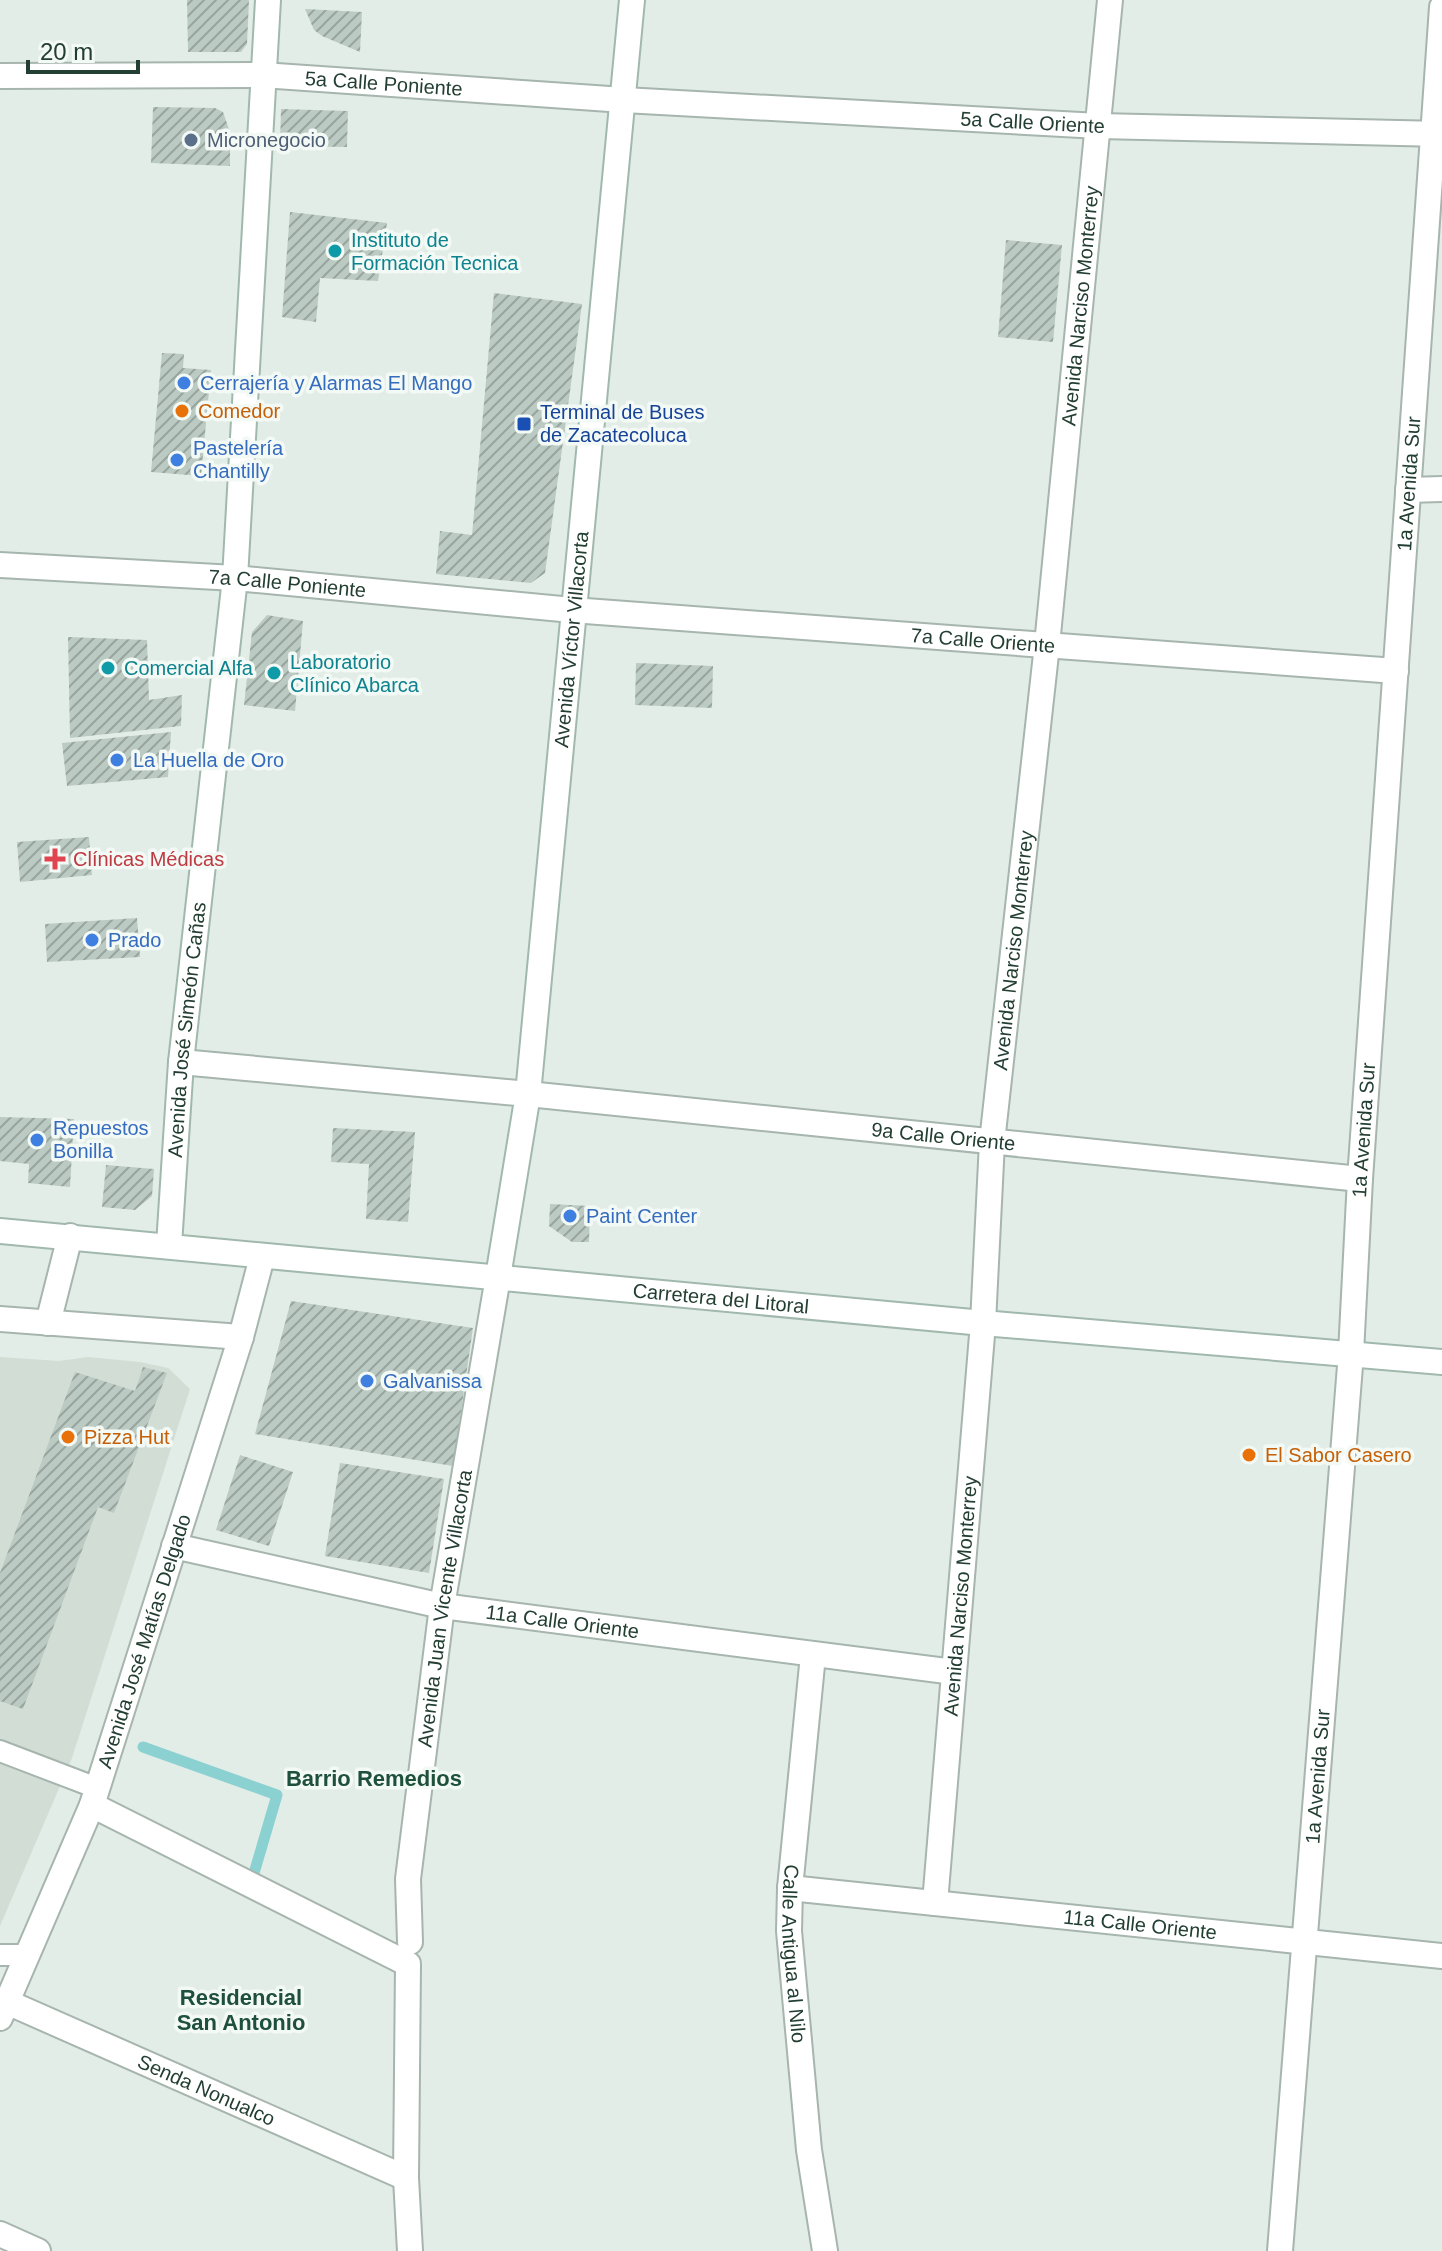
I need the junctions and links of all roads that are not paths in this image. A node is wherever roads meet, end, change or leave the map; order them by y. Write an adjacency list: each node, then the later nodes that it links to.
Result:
1 (268, 0): 5 (street, Avenida José Simeón Cañas)
2 (632, 0): 7 (street, Avenida Víctor Villacorta)
3 (1110, 0): 8 (street, Avenida Narciso Monterrey)
4 (1442, 7): 9 (street, 1a Avenida Sur)
5 (262, 75): 6 (street, 5a Calle Poniente); 7 (street, 5a Calle Poniente); 13 (street, Avenida José Simeón Cañas)
6 (0, 76)
7 (624, 100): 8 (street, 5a Calle Oriente); 14 (street, Avenida Víctor Villacorta)
8 (1099, 126): 9 (street, 5a Calle Oriente); 15 (street, Avenida Narciso Monterrey)
9 (1438, 134): 11 (street, 1a Avenida Sur)
10 (1442, 489): 11 (street)
11 (1408, 490): 16 (street, 1a Avenida Sur)
12 (0, 565): 13 (street, 7a Calle Poniente)
13 (235, 578): 14 (street, 7a Calle Poniente); 17 (street, Avenida José Simeón Cañas)
14 (572, 610): 15 (street, 7a Calle Oriente); 18 (street, Avenida Víctor Villacorta)
15 (1047, 645): 16 (street, 7a Calle Oriente); 19 (street, Avenida Narciso Monterrey)
16 (1396, 671): 20 (street, 1a Avenida Sur)
17 (181, 1062): 18 (street, 9a Calle Oriente); 23 (street, Avenida José Simeón Cañas)
18 (528, 1094): 19 (street, 9a Calle Oriente); 25 (street, Avenida Víctor Villacorta)
19 (992, 1142): 20 (street, 9a Calle Oriente); 28 (street, Avenida Narciso Monterrey)
20 (1360, 1179): 30 (street, 1a Avenida Sur)
21 (0, 1231): 22 (street, Carretera del Litoral)
22 (70, 1236): 23 (street, Carretera del Litoral); 27 (street)
23 (169, 1245): 24 (street, Carretera del Litoral)
24 (262, 1257): 25 (street, Carretera del Litoral); 29 (street, Avenida José Matías Delgado)
25 (498, 1277): 28 (street, Carretera del Litoral); 33 (street, Avenida Juan Vicente Villacorta)
26 (0, 1319): 27 (street)
27 (48, 1323): 29 (street)
28 (983, 1323): 30 (street, Carretera del Litoral); 35 (street, Avenida Narciso Monterrey)
29 (241, 1337): 32 (street, Avenida José Matías Delgado)
30 (1351, 1353): 31 (street, Carretera del Litoral); 40 (street, 1a Avenida Sur)
31 (1442, 1362)
32 (174, 1546): 33 (street, 11a Calle Oriente); 37 (street, Avenida José Matías Delgado)
33 (442, 1606): 34 (street, 11a Calle Oriente); 41 (street, Avenida Juan Vicente Villacorta)
34 (813, 1655): 35 (street, 11a Calle Oriente); 38 (street, Calle Antigua al Nilo)
35 (954, 1672): 39 (street, Avenida Narciso Monterrey)
36 (0, 1751): 37 (lane)
37 (94, 1797): 41 (street); 43 (street, Avenida José Matías Delgado)
38 (790, 1888): 39 (street, 11a Calle Oriente); 50 (street, Calle Antigua al Nilo)
39 (935, 1903): 40 (street, 11a Calle Oriente)
40 (1305, 1942): 44 (street, 11a Calle Oriente); 51 (street, 1a Avenida Sur)
41 (409, 1953): 46 (street, Avenida Juan Vicente Villacorta)
42 (0, 1955): 43 (lane)
43 (28, 1955): 45 (street, Avenida José Matías Delgado)
44 (1442, 1956)
45 (4, 2010): 46 (street, Senda Nonualco)
46 (406, 2178): 49 (street, Avenida Juan Vicente Villacorta)
47 (0, 2234): 48 (street)
48 (38, 2251)
49 (410, 2251)
50 (825, 2251)
51 (1280, 2251)

